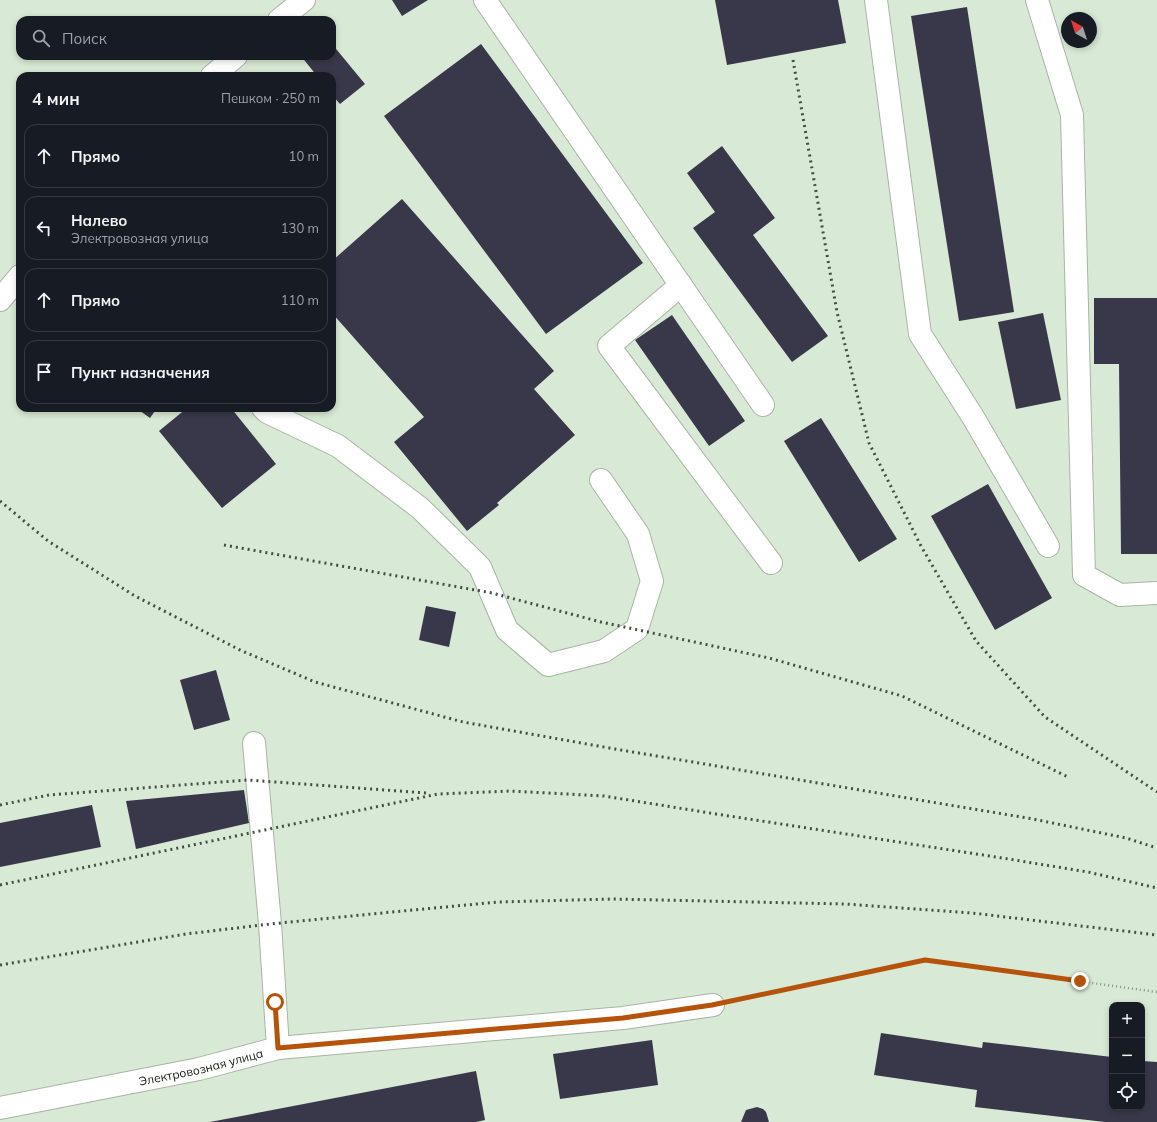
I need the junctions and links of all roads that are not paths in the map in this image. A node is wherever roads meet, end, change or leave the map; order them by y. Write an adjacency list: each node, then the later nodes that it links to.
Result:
1 (304, 0): 5 (street)
2 (485, 0): 9 (street)
3 (876, 0): 14 (street)
4 (1038, 0): 16 (street)
5 (284, 16)
6 (231, 60): 7 (street)
7 (217, 72)
8 (16, 281): 10 (street)
9 (681, 285): 11 (street); 15 (street)
10 (0, 300)
11 (763, 404)
12 (267, 412): 13 (street)
13 (601, 480)
14 (1048, 546)
15 (771, 563)
16 (1157, 593)
17 (254, 743): 19 (street)
18 (712, 1005): 19 (street, Электровозная улица)
19 (278, 1048): 20 (street, Электровозная улица)
20 (0, 1108)

